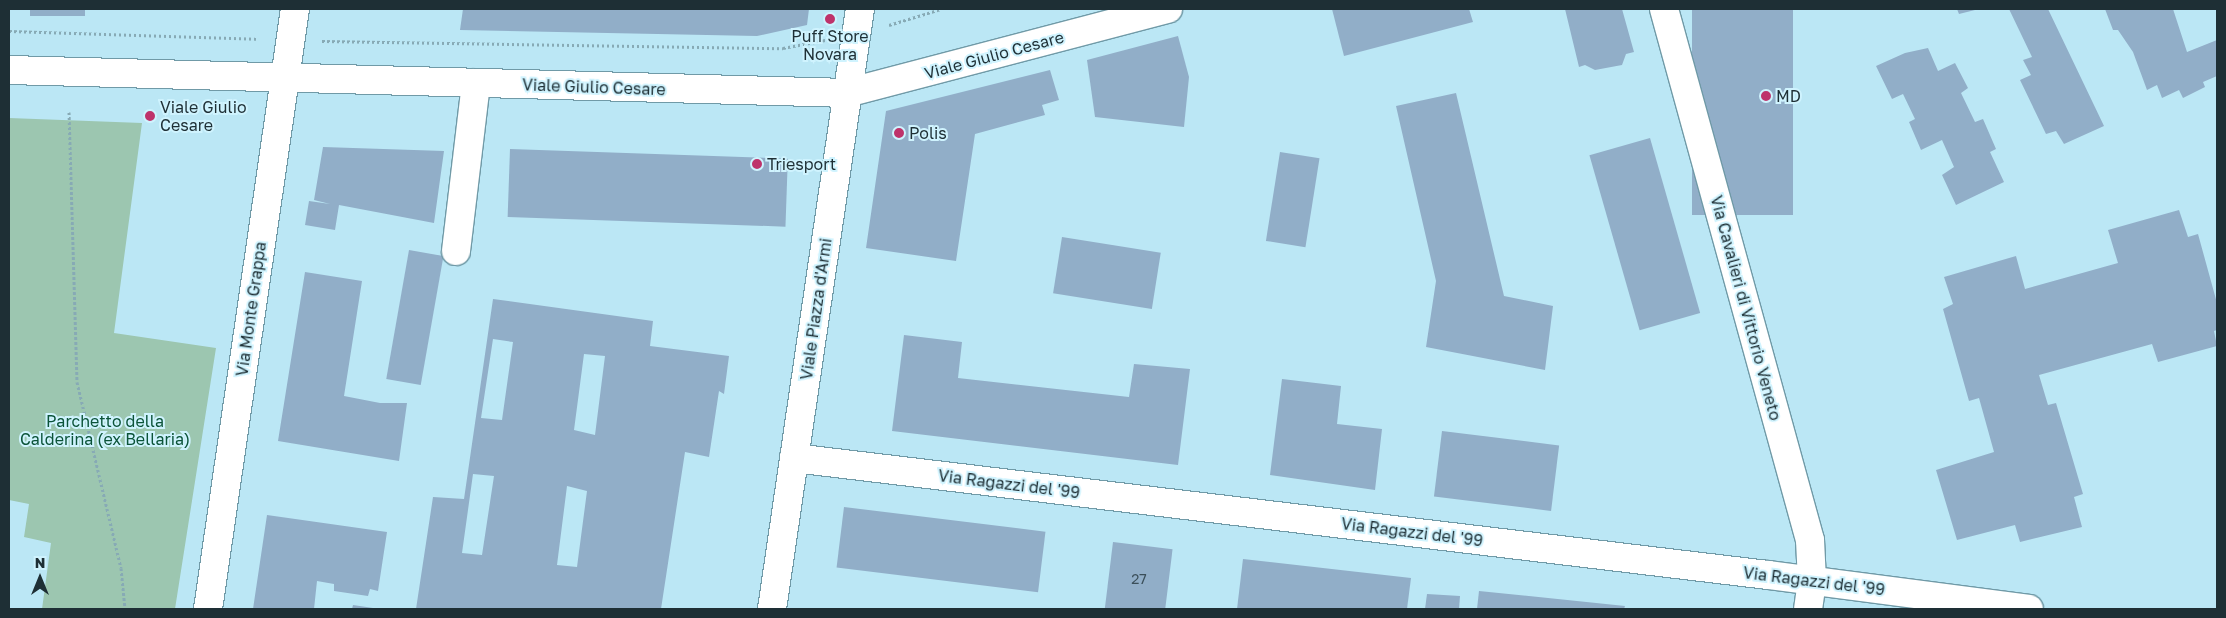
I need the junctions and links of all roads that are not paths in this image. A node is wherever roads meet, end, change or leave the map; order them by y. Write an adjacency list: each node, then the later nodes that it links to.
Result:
1 (295, 9): 6 (street, Via Monte Grappa)
2 (860, 9): 8 (street, Viale Piazza d'Armi)
3 (1168, 9): 8 (street, Viale Giulio Cesare)
4 (1664, 9): 11 (street, Via Cavalieri di Vittorio Veneto)
5 (9, 70): 6 (street, Viale Giulio Cesare)
6 (284, 78): 7 (street, Viale Giulio Cesare); 12 (street, Via Monte Grappa)
7 (476, 83): 8 (street, Viale Giulio Cesare); 9 (street)
8 (847, 93): 10 (street, Viale Piazza d'Armi)
9 (456, 251)
10 (794, 458): 11 (street, Via Ragazzi del '99); 13 (street, Viale Piazza d'Armi)
11 (1812, 581): 14 (street, Via Cavalieri di Vittorio Veneto); 15 (street, Via Ragazzi del '99)
12 (208, 609)
13 (772, 609)
14 (1808, 609)
15 (2029, 609)

